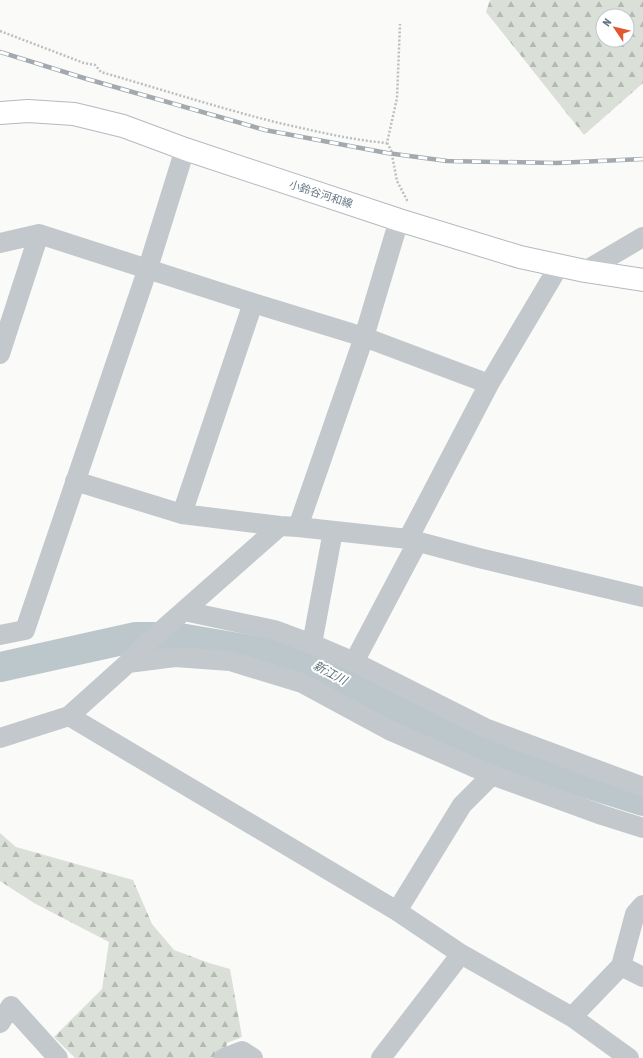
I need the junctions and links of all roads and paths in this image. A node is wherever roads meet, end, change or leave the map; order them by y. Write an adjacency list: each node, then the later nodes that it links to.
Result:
1 (400, 24): 4 (path)
2 (0, 31): 4 (path)
3 (0, 113): 5 (main road, 小鈴谷河和線)
4 (387, 143): 6 (path)
5 (185, 149): 6 (main road, 小鈴谷河和線); 11 (street)
6 (405, 222): 10 (main road, 小鈴谷河和線); 15 (street)
7 (40, 234): 9 (street); 11 (street); 16 (street)
8 (643, 237): 12 (street)
9 (0, 242)
10 (559, 266): 12 (main road, 小鈴谷河和線); 17 (street)
11 (148, 268): 14 (street); 18 (street)
12 (585, 271): 13 (main road, 小鈴谷河和線)
13 (643, 280)
14 (253, 303): 15 (street); 19 (street)
15 (364, 337): 17 (street); 20 (street)
16 (0, 354)
17 (489, 384): 22 (street)
18 (75, 480): 19 (street); 25 (street)
19 (182, 514): 20 (street)
20 (289, 527): 21 (street); 24 (street)
21 (333, 531): 22 (street); 26 (street)
22 (413, 540): 23 (street); 27 (street)
23 (643, 598)
24 (184, 611): 26 (street); 28 (street)
25 (0, 635)
26 (312, 644): 27 (street)
27 (354, 662): 32 (street)
28 (128, 663): 29 (street); 31 (street)
29 (69, 716): 30 (street); 35 (street)
30 (0, 738)
31 (492, 775): 33 (street); 35 (street)
32 (643, 787)
33 (643, 828)
34 (643, 905): 37 (street)
35 (397, 911): 36 (street)
36 (461, 954): 39 (street); 44 (street)
37 (621, 966): 38 (street); 39 (street)
38 (643, 977)
39 (572, 1017): 45 (street)
40 (0, 1023): 41 (street)
41 (58, 1058)
42 (224, 1058): 43 (street)
43 (253, 1058)
44 (381, 1058)
45 (629, 1058)

